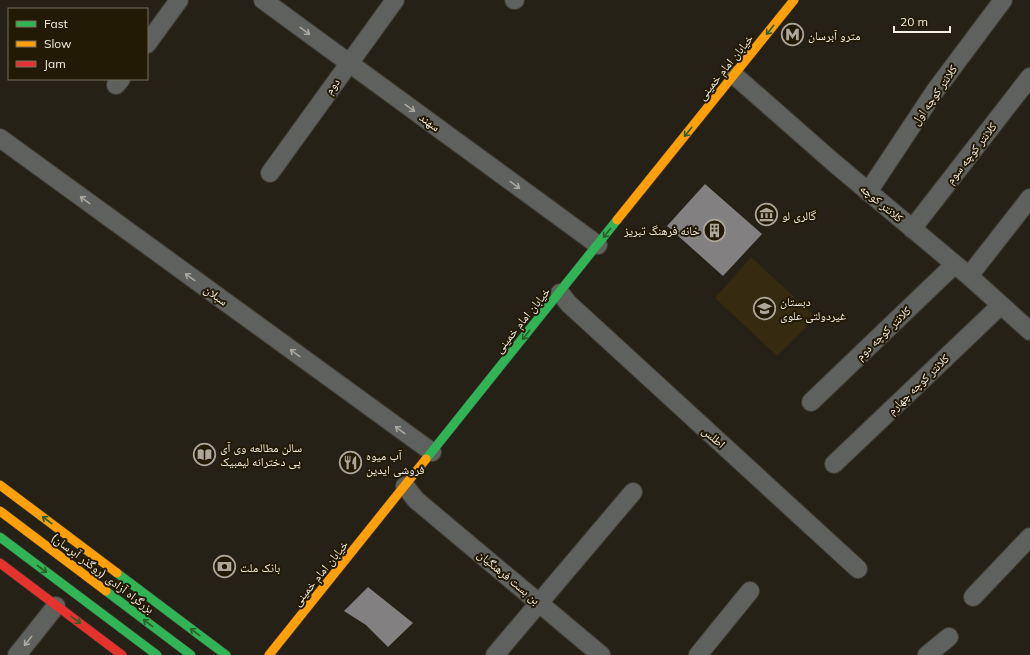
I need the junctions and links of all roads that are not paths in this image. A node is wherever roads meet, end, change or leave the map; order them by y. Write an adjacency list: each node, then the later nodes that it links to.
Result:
1 (180, 0): 7 (street)
2 (263, 0): 6 (street, سهند)
3 (395, 0): 8 (street, دوم)
4 (1003, 0): 13 (street, کلانتر کوچه اول)
5 (791, 1): 9 (main road, خیابان امام خمینی, one-way to 9)
6 (284, 6): 8 (street, سهند, one-way to 8)
7 (148, 43)
8 (349, 63): 12 (street, دوم); 16 (street, سهند, one-way to 16)
9 (734, 75): 13 (street, کلانتر کوچه); 16 (main road, خیابان امام خمینی, one-way to 16)
10 (1030, 77): 15 (street, کلانتر کوچه سوم)
11 (0, 138): 23 (street, سبلان, one-way to 11)
12 (270, 173)
13 (868, 192): 15 (street, کلانتر کوچه)
14 (1030, 198): 18 (street)
15 (912, 229): 17 (street, کلانتر کوچه)
16 (598, 245): 19 (main road, خیابان امام خمینی)
17 (954, 264): 18 (street, کلانتر کوچه); 22 (street, کلانتر کوچه دوم)
18 (969, 276): 20 (street, کلانتر کوچه)
19 (564, 298): 23 (main road, خیابان امام خمینی, one-way to 23); 33 (street, اطلس)
20 (1001, 305): 21 (street, کلانتر کوچه); 24 (street, کلانتر کوچه چهارم)
21 (1030, 331)
22 (811, 402)
23 (432, 452): 26 (main road, خیابان امام خمینی)
24 (834, 464)
25 (0, 484): 29 (main road, one-way to 25)
26 (405, 486): 37 (street, بن بست فرهنگیان); 45 (main road, خیابان امام خمینی)
27 (633, 492): 37 (street)
28 (0, 511): 43 (main road, بزرگراه آزادی (روگذر آبرسان), one-way to 28, bridge)
29 (69, 536): 34 (main road); 44 (main road, one-way to 29)
30 (0, 537): 42 (main road, one-way to 42, bridge)
31 (1030, 537): 36 (street)
32 (0, 563): 34 (main road)
33 (858, 569)
34 (32, 588): 38 (main road)
35 (750, 591): 48 (street)
36 (973, 597)
37 (539, 602): 46 (street); 47 (street, بن بست فرهنگیان)
38 (56, 606): 40 (street, one-way to 40); 41 (main road, one-way to 41)
39 (949, 637): 49 (street)
40 (17, 655)
41 (122, 655)
42 (157, 655)
43 (191, 655)
44 (226, 655)
45 (270, 655)
46 (494, 655)
47 (602, 655)
48 (698, 655)
49 (927, 655)

